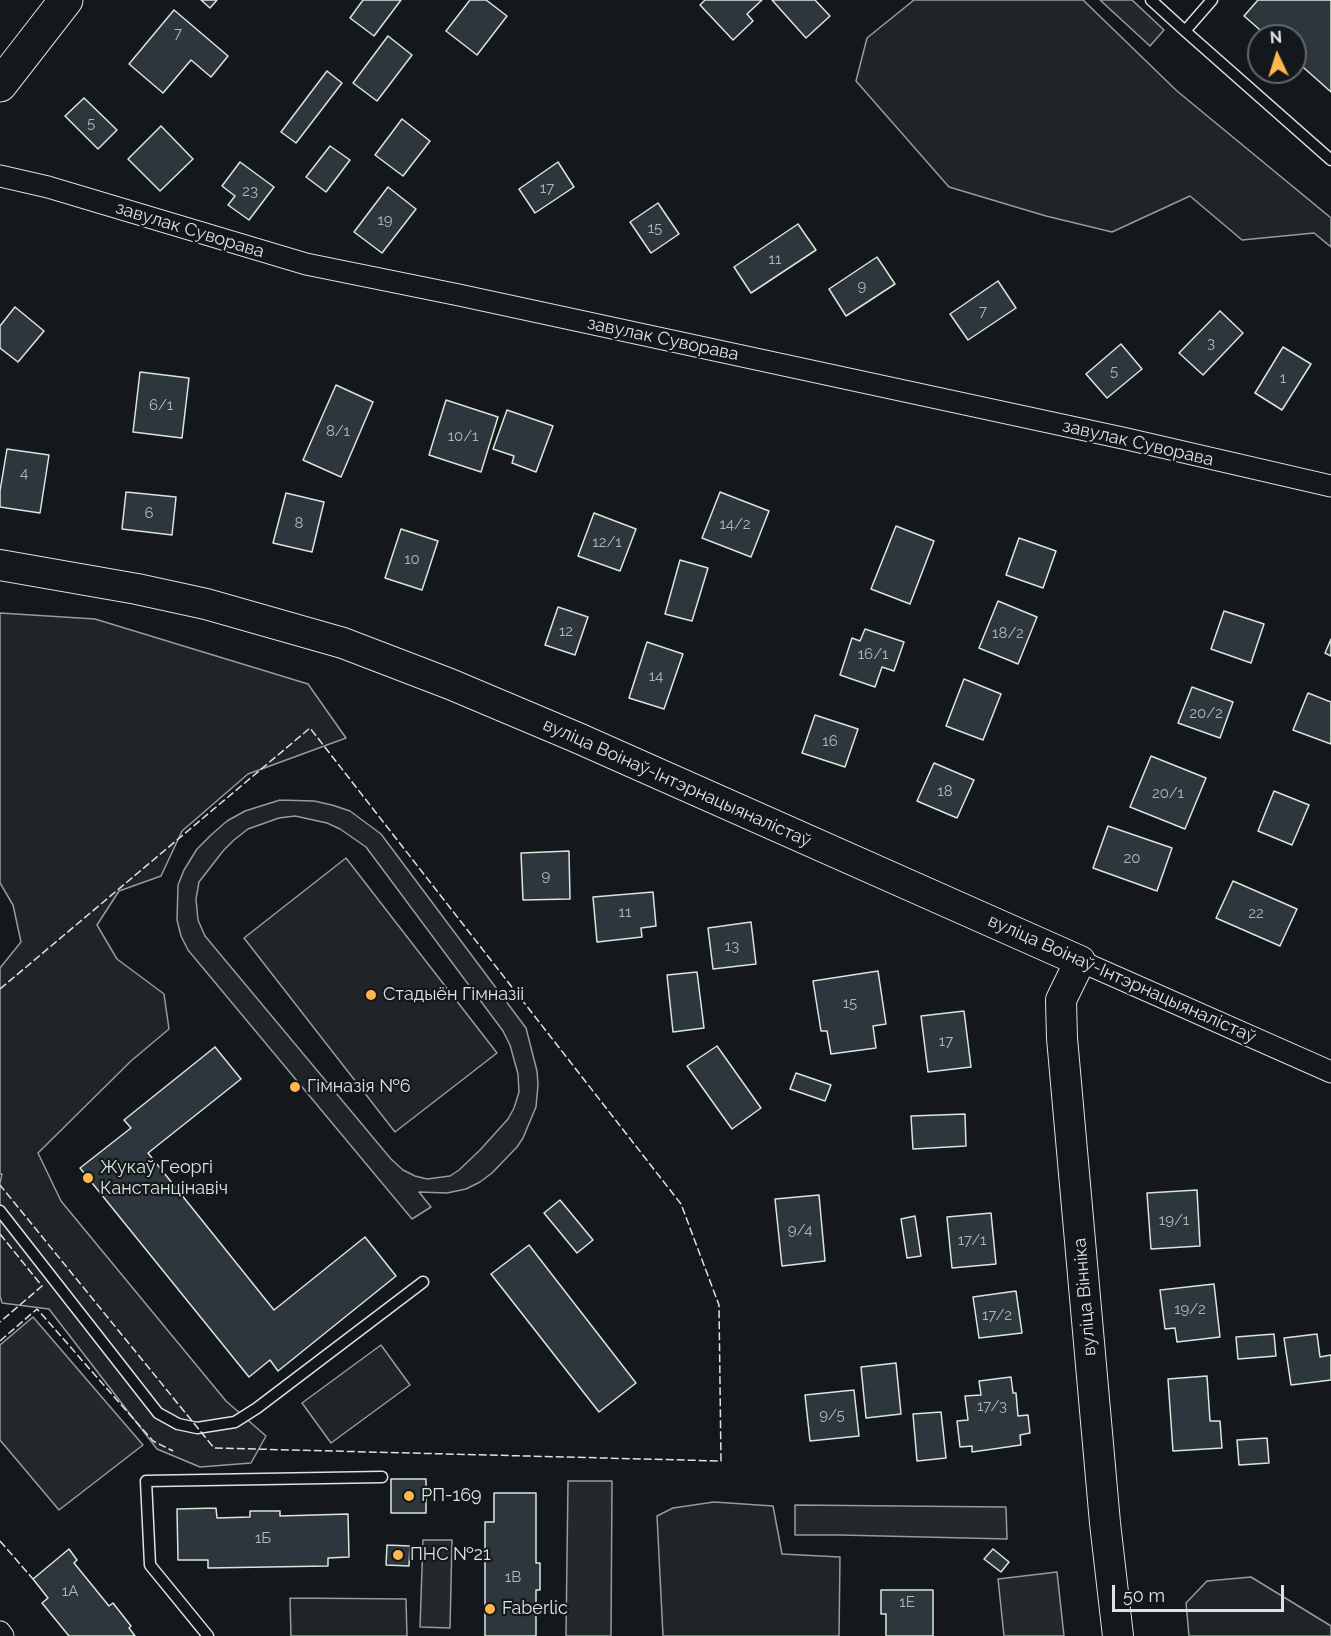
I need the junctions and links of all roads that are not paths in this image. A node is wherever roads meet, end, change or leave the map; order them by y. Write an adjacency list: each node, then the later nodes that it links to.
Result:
1 (66, 0): 5 (main road)
2 (1151, 0): 4 (lane)
3 (1212, 0): 4 (lane)
4 (1185, 31): 6 (lane)
5 (0, 86)
6 (1331, 160)
7 (0, 176): 8 (street, завулак Суворава)
8 (1331, 486)
9 (0, 565): 10 (street, вуліца Воінаў-Інтэрнацыяналістаў)
10 (1080, 961): 11 (street, вуліца Воінаў-Інтэрнацыяналістаў); 18 (street, вуліца Вінніка)
11 (1331, 1072)
12 (0, 1211): 13 (lane)
13 (423, 1282)
14 (382, 1477): 17 (lane)
15 (0, 1632): 16 (street)
16 (3, 1636)
17 (208, 1636)
18 (1118, 1636)

